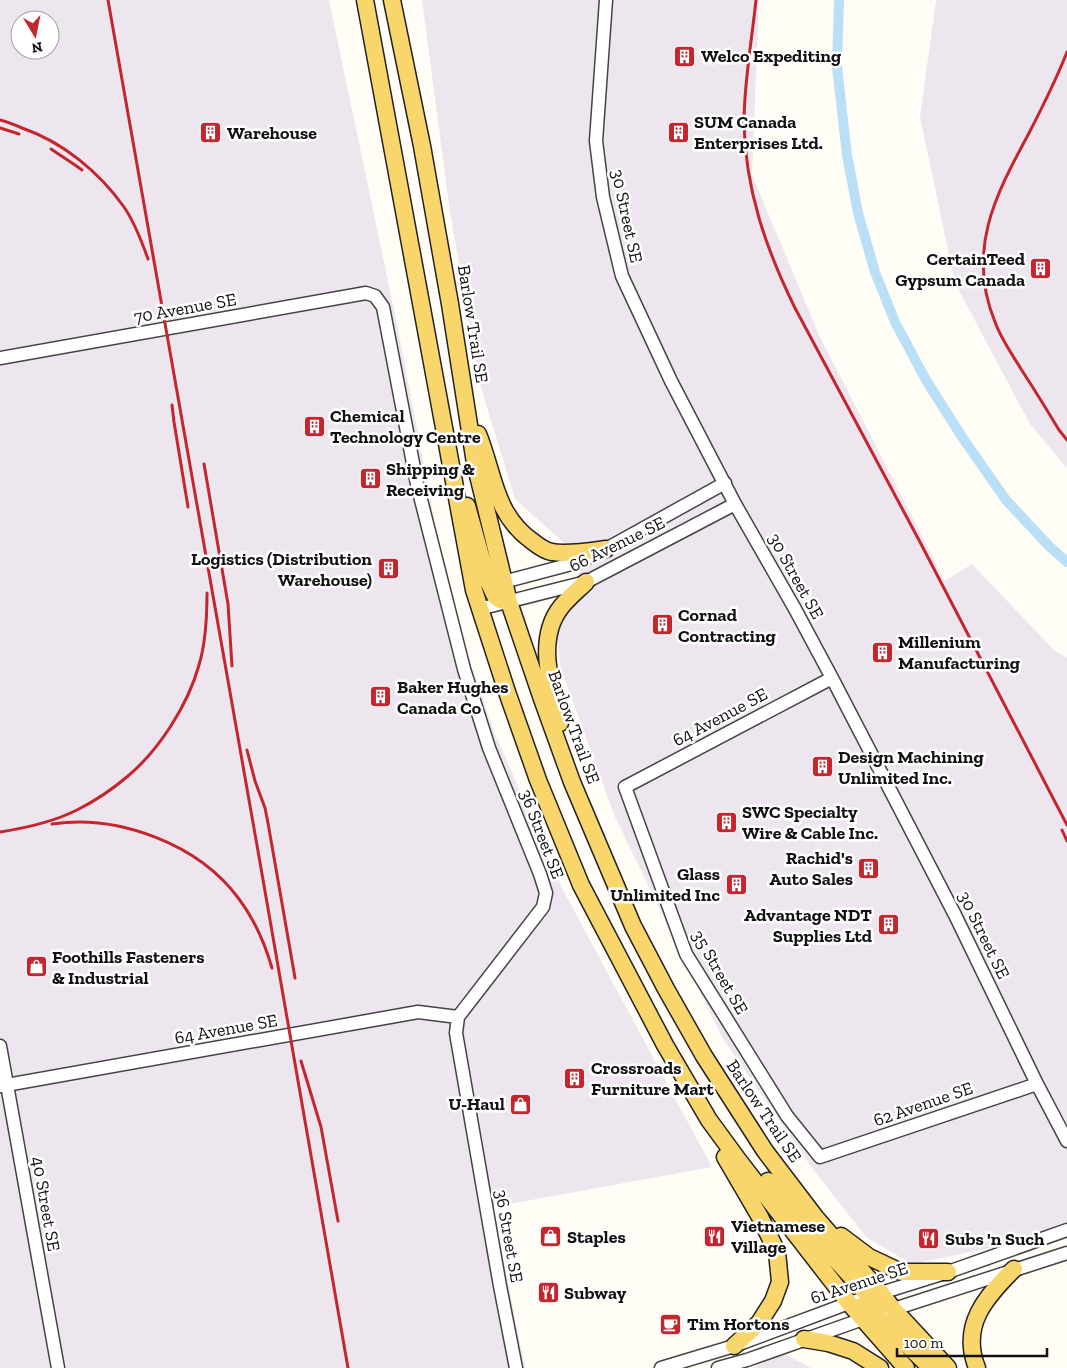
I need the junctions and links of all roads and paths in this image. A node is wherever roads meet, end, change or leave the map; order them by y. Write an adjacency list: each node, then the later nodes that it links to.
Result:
1 (365, 0): 7 (main road)
2 (606, 0): 8 (street, 30 Street SE)
3 (395, 1): 6 (main road, Barlow Trail SE)
4 (375, 296): 5 (street, 70 Avenue SE); 19 (street, 36 Street SE)
5 (0, 358)
6 (466, 405): 10 (main road); 12 (main road, Barlow Trail SE)
7 (448, 452): 12 (main road); 13 (main road)
8 (725, 483): 9 (street, 30 Street SE); 10 (street, 66 Avenue SE)
9 (735, 504): 11 (street, 66 Avenue SE); 16 (street, 30 Street SE)
10 (606, 549): 12 (street, 66 Avenue SE)
11 (586, 582): 14 (street, 66 Avenue SE); 17 (main road)
12 (497, 584): 13 (street, 66 Avenue SE); 14 (main road, Barlow Trail SE)
13 (474, 590): 15 (main road)
14 (509, 602): 15 (street, 66 Avenue SE); 17 (main road, Barlow Trail SE)
15 (479, 609): 23 (main road)
16 (832, 678): 18 (street, 64 Avenue SE); 21 (street, 30 Street SE)
17 (572, 782): 27 (main road, Barlow Trail SE)
18 (624, 787): 25 (street, 35 Street SE)
19 (458, 1017): 22 (street, 64 Avenue SE); 39 (street, 36 Street SE)
20 (0, 1046): 22 (street, 40 Street SE)
21 (1037, 1084): 24 (street, 30 Street SE); 25 (street, 62 Avenue SE)
22 (3, 1086): 38 (street, 40 Street SE)
23 (714, 1127): 26 (main road); 37 (main road)
24 (1067, 1141)
25 (820, 1157)
26 (739, 1161): 32 (main road); 33 (main road)
27 (816, 1218): 31 (main road); 32 (main road, Barlow Trail SE)
28 (1067, 1230): 31 (street, 61 Avenue SE)
29 (1067, 1253): 30 (street, 61 Avenue SE)
30 (1014, 1269): 34 (street, 61 Avenue SE); 46 (main road)
31 (948, 1272): 32 (street, 61 Avenue SE)
32 (876, 1295): 33 (street, 61 Avenue SE); 34 (main road, Barlow Trail SE)
33 (848, 1303): 35 (main road); 37 (street, 61 Avenue SE)
34 (894, 1310): 35 (street, 61 Avenue SE); 45 (main road, Barlow Trail SE)
35 (869, 1317): 36 (street, 61 Avenue SE); 43 (main road); 44 (main road)
36 (804, 1340): 41 (street, 61 Avenue SE); 42 (main road)
37 (734, 1346): 40 (street, 61 Avenue SE)
38 (58, 1368)
39 (516, 1368)
40 (661, 1368)
41 (718, 1368)
42 (880, 1368)
43 (906, 1368)
44 (931, 1368)
45 (948, 1368)
46 (977, 1368)

